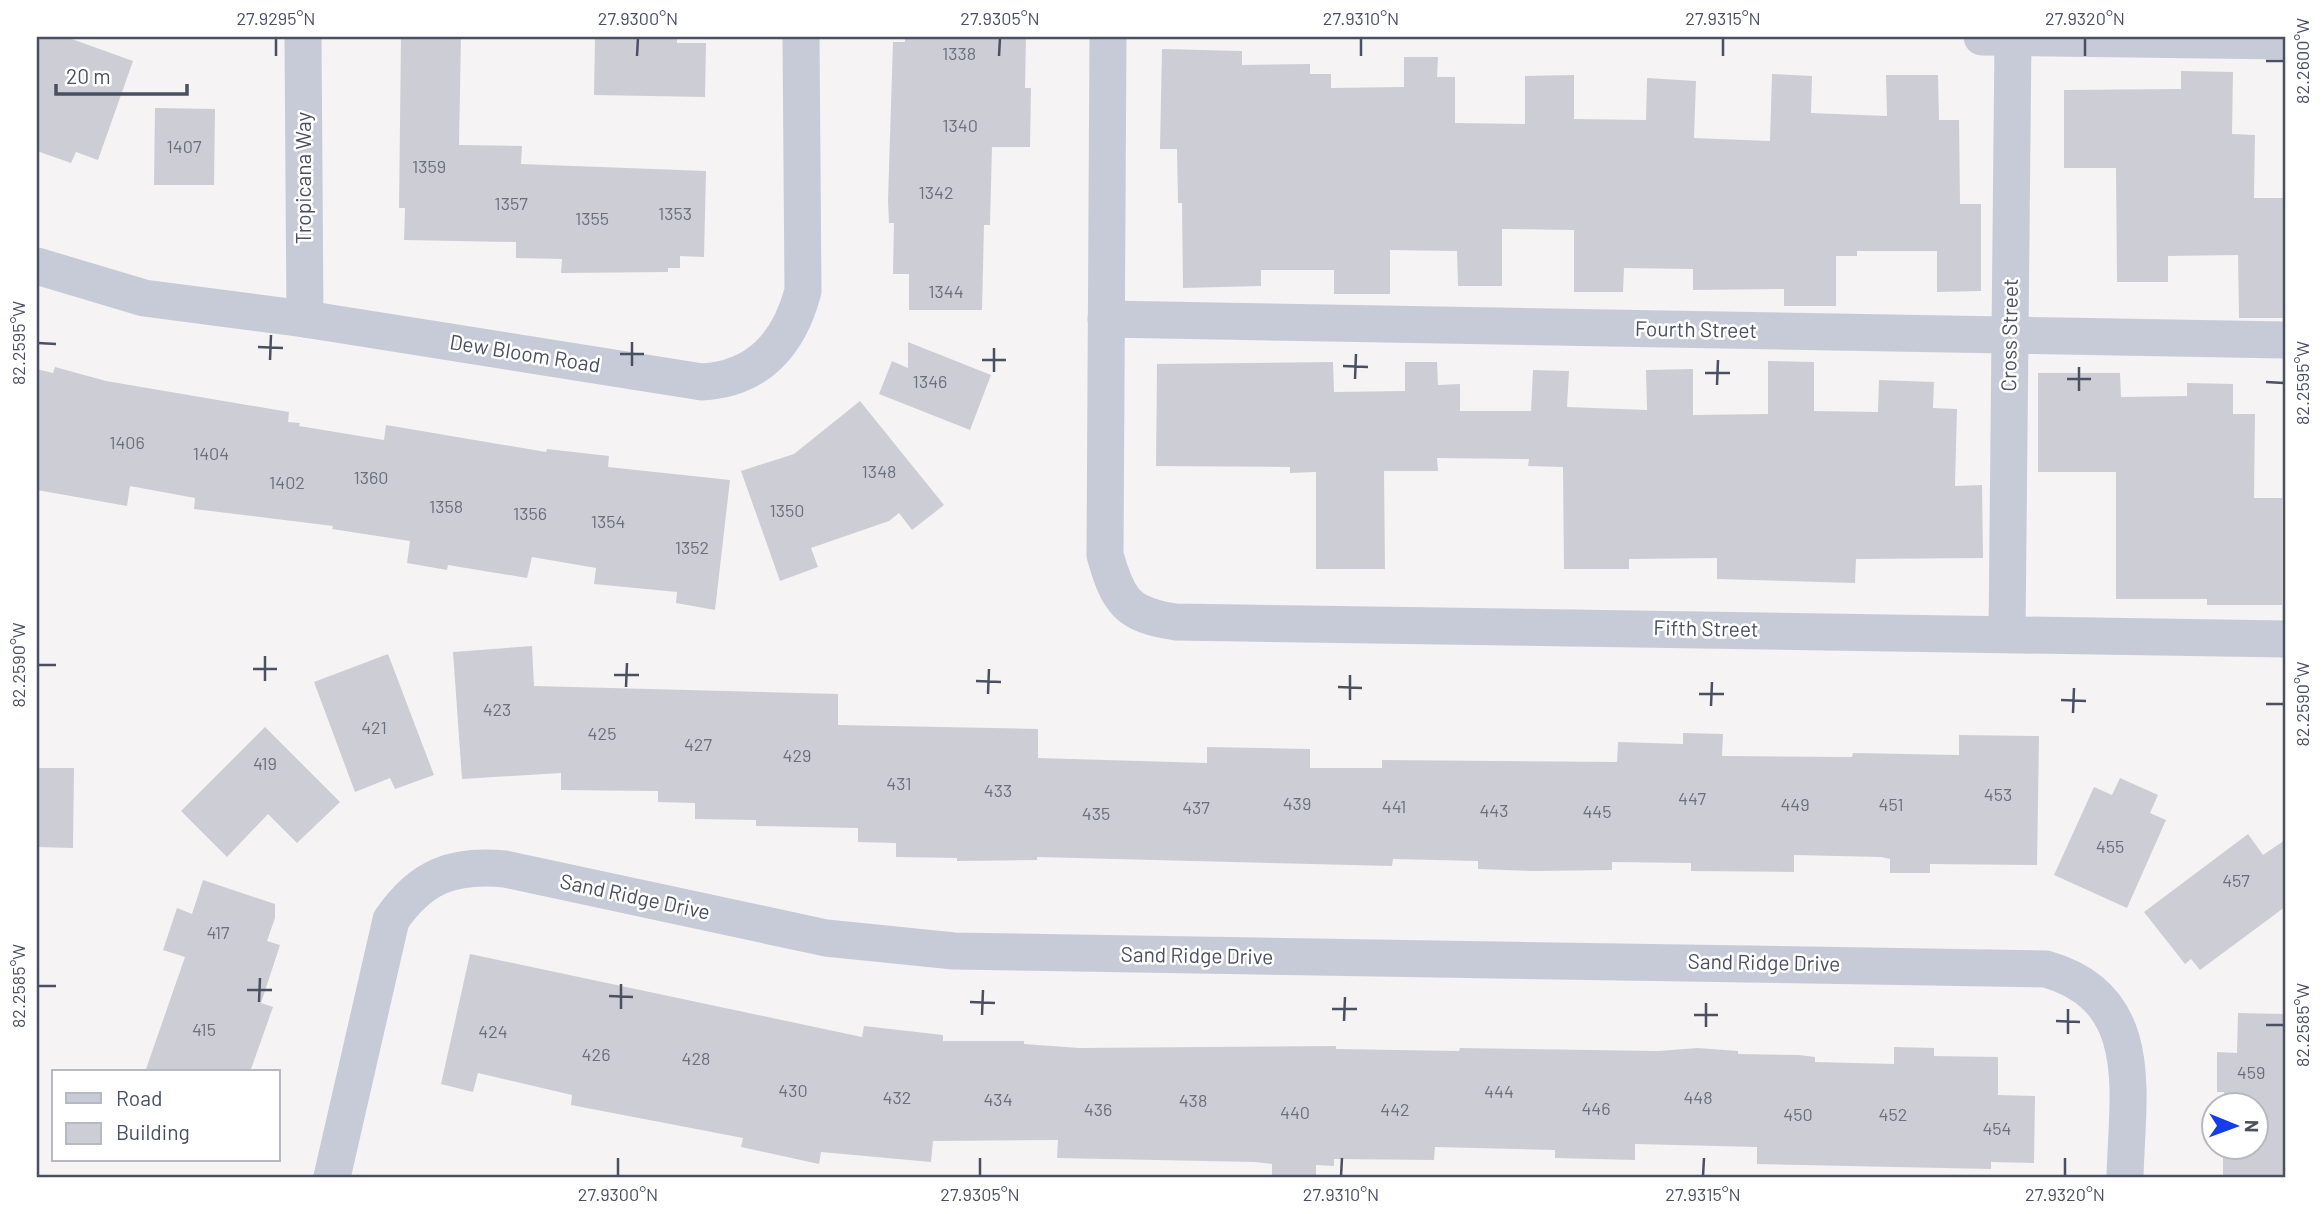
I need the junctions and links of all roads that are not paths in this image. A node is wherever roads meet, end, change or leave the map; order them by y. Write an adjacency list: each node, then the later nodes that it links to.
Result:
1 (303, 37): 8 (street, Tropicana Way)
2 (801, 37): 8 (street, Dew Bloom Road)
3 (1108, 37): 9 (street)
4 (1982, 37): 5 (street)
5 (2013, 37): 6 (street); 10 (street, Cross Street)
6 (2285, 41)
7 (37, 266): 8 (street, Dew Bloom Road)
8 (305, 319)
9 (1106, 319): 10 (street, Fourth Street); 12 (street, Fifth Street)
10 (2010, 336): 11 (street, Fourth Street); 12 (street, Cross Street)
11 (2285, 340)
12 (2007, 634): 13 (street, Fifth Street)
13 (2285, 639)
14 (331, 1177): 15 (street, Sand Ridge Drive)
15 (2125, 1177)

